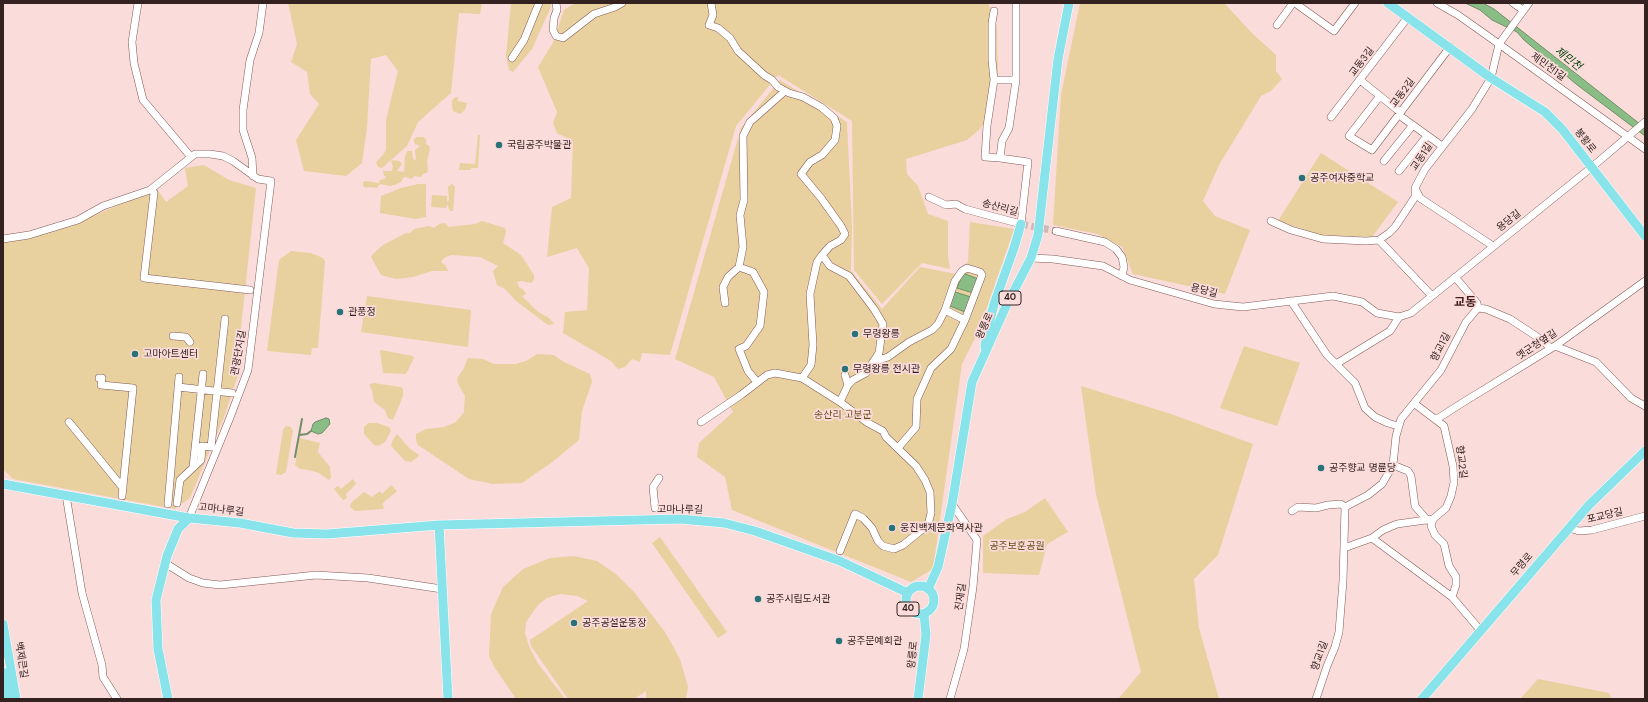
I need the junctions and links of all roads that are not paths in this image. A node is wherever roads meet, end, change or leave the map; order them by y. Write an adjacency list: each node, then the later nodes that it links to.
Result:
1 (138, 3): 36 (street)
2 (263, 3): 41 (street)
3 (540, 3): 21 (street)
4 (556, 3): 5 (street)
5 (622, 3)
6 (711, 3): 26 (street)
7 (1016, 3): 24 (street)
8 (1069, 3): 53 (main road, 왕릉로 / 40)
9 (1294, 3): 10 (street); 18 (street)
10 (1355, 3)
11 (1388, 3): 17 (main road, 봉황로)
12 (1437, 3): 19 (street, 제민천1길)
13 (1513, 3): 15 (street)
14 (1529, 3): 15 (street)
15 (1523, 10): 19 (street)
16 (994, 11): 23 (street)
17 (1408, 17): 20 (main road, 봉황로); 25 (street, 교동3길)
18 (1277, 25)
19 (1499, 44): 22 (street); 33 (street, 제민천1길)
20 (1450, 47): 22 (main road, 봉황로); 28 (street, 교동2길)
21 (512, 58)
22 (1491, 78): 34 (street, 교동1길); 39 (main road, 봉황로)
23 (994, 80): 24 (street); 37 (street)
24 (1016, 80): 37 (street)
25 (1360, 80): 27 (street); 29 (street, 교동3길)
26 (785, 91): 52 (street); 54 (street)
27 (1380, 96): 28 (street); 28 (street, 교동2길)
28 (1402, 115): 31 (street)
29 (1331, 117)
30 (1645, 122): 33 (street, 용당길)
31 (1413, 125): 32 (street); 38 (street)
32 (1427, 136): 34 (street); 40 (street)
33 (1628, 136): 35 (street, 제민천1길); 39 (street, 용당길)
34 (1442, 146): 42 (street, 교동1길)
35 (1645, 149)
36 (191, 157): 41 (street); 49 (street)
37 (1000, 158): 46 (street)
38 (1384, 161)
39 (1592, 167): 48 (main road, 봉황로); 51 (street, 용당길)
40 (1399, 171)
41 (253, 176): 107 (street, 관광단지길)
42 (1415, 188): 50 (street, 교동1길); 51 (street)
43 (154, 193): 58 (street)
44 (929, 197): 46 (street, 송산리길)
45 (1271, 221): 50 (street)
46 (1020, 224): 70 (main road)
47 (1056, 231): 55 (street)
48 (1645, 236)
49 (3, 239)
50 (1379, 240): 59 (street)
51 (1493, 246): 56 (street, 용당길)
52 (822, 255): 71 (street); 77 (street)
53 (1032, 258): 55 (street, 용당길); 70 (main road, 왕릉로 / 40)
54 (740, 267): 61 (street); 78 (street)
55 (1122, 276): 60 (street, 용당길)
56 (1455, 277): 59 (street, 용당길); 62 (street)
57 (1645, 282): 69 (street, 옛군청옆길)
58 (250, 290)
59 (1432, 296): 64 (street, 용당길)
60 (1291, 301): 64 (street, 용당길); 72 (street)
61 (725, 303)
62 (1478, 308): 69 (street); 85 (street, 향교1길)
63 (945, 310): 66 (street); 66 (street); 71 (street)
64 (1399, 317): 72 (street, 용당길)
65 (225, 319): 82 (street)
66 (965, 320): 91 (street)
67 (173, 336): 68 (street)
68 (190, 342)
69 (1553, 347): 86 (street); 87 (street, 옛군청옆길)
70 (984, 356): 102 (main road, 왕릉로 / 40)
71 (873, 362): 79 (street)
72 (1336, 364): 90 (street)
73 (203, 374): 81 (street)
74 (845, 375): 79 (street)
75 (179, 377): 80 (street)
76 (99, 378): 97 (street)
77 (802, 378): 78 (street); 84 (street)
78 (757, 382): 89 (street)
79 (848, 385): 84 (street)
80 (178, 387): 81 (street); 101 (street)
81 (201, 390): 82 (street); 94 (street)
82 (217, 391): 83 (street); 94 (street)
83 (232, 393)
84 (840, 402): 91 (street)
85 (1415, 404): 87 (street, 향교2길); 90 (street, 향교1길)
86 (1645, 406)
87 (1437, 420): 108 (street, 향교2길)
88 (69, 422): 97 (street)
89 (701, 422)
90 (1398, 426): 93 (street, 향교1길)
91 (898, 448): 113 (street)
92 (1645, 451): 110 (main road, 무령로)
93 (1393, 465): 103 (street, 향교1길); 108 (street)
94 (193, 467): 100 (street)
95 (659, 478): 104 (street)
96 (3, 484): 98 (main road, 고마나루길)
97 (123, 488): 99 (street)
98 (66, 495): 107 (main road, 고마나루길); 125 (street)
99 (122, 496)
100 (177, 502)
101 (168, 504)
102 (952, 504): 115 (main road, 왕릉로 / 40); 129 (street, 진재길)
103 (1345, 507): 105 (street); 112 (street, 향교1길)
104 (655, 508)
105 (1292, 511)
106 (1645, 516): 110 (street, 포교당길)
107 (189, 518): 109 (main road, 고마나루길); 114 (main road)
108 (1430, 520): 111 (street); 118 (street)
109 (439, 525): 116 (main road); 117 (main road, 고마나루길)
110 (1570, 528): 121 (main road, 무령로)
111 (1372, 538): 112 (street); 118 (street)
112 (1344, 548): 130 (street, 향교1길)
113 (840, 551)
114 (165, 563): 116 (street); 126 (main road)
115 (928, 589): 117 (main road, 40); 119 (main road, 40)
116 (442, 590): 127 (main road)
117 (908, 592): 119 (main road, 40)
118 (1452, 597): 121 (street)
119 (924, 614): 128 (main road, 왕릉로 / 40)
120 (3, 624): 124 (main road, 백제큰길)
121 (1481, 630): 131 (main road, 무령로)
122 (3, 672): 123 (main road, 백제큰길)
123 (7, 699)
124 (16, 699)
125 (117, 699)
126 (168, 699)
127 (448, 699)
128 (918, 699)
129 (950, 699)
130 (1316, 699)
131 (1422, 699)

